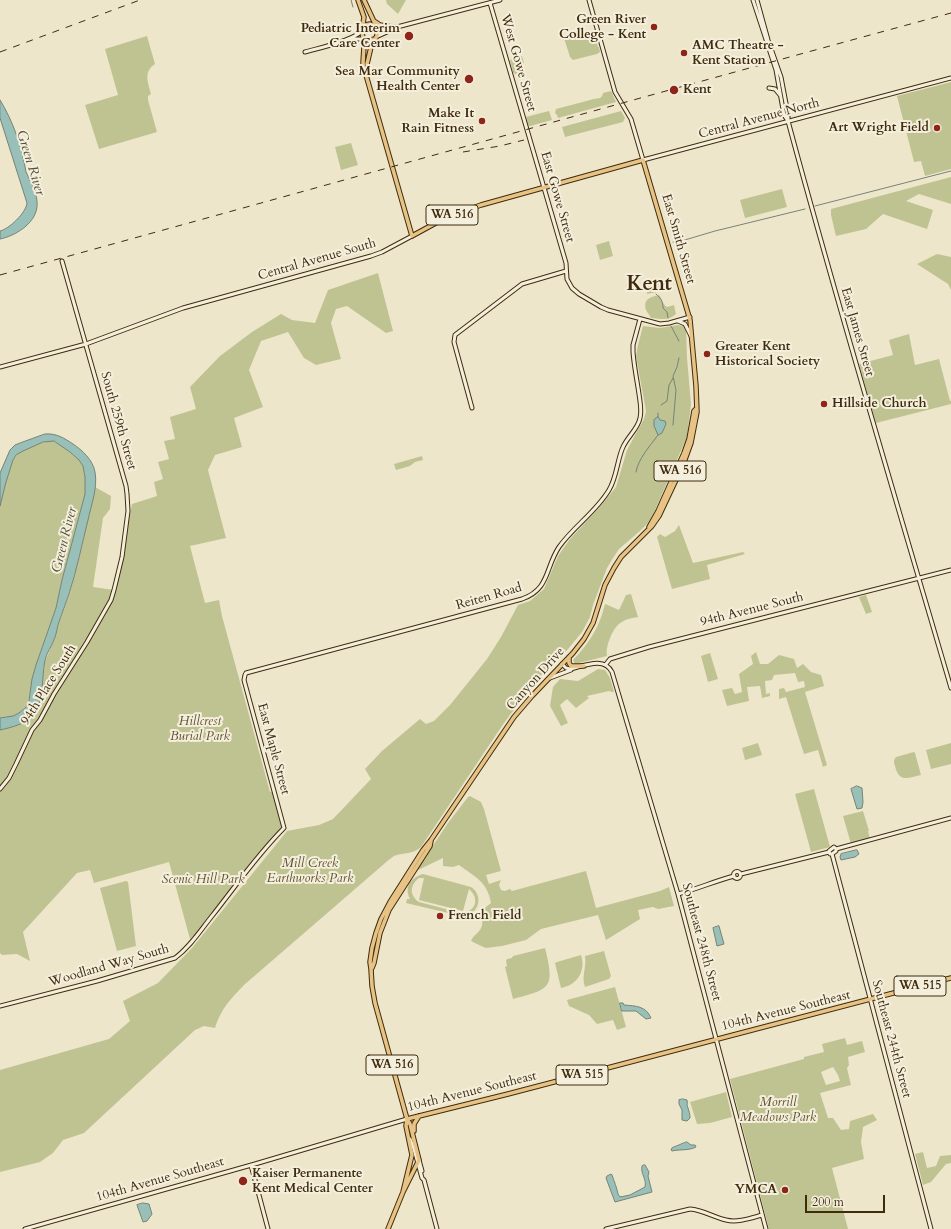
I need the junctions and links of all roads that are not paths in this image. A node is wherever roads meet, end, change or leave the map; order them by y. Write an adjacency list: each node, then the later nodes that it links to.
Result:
1 (358, 0): 8 (main road); 12 (main road)
2 (364, 0): 7 (main road)
3 (500, 0): 6 (street)
4 (589, 0): 23 (street, East Smith Street)
5 (755, 0): 20 (street, East James Street); 21 (street, East James Street)
6 (490, 3): 11 (street); 22 (street, West Gowe Street)
7 (372, 19): 9 (main road); 10 (main road)
8 (365, 25): 9 (main road); 12 (main road)
9 (376, 26): 10 (street); 15 (main road)
10 (392, 27): 11 (street)
11 (397, 27): 15 (street)
12 (362, 30): 13 (street); 14 (main road)
13 (350, 39): 14 (street); 16 (street)
14 (363, 39): 15 (main road); 17 (main road, WA 516)
15 (374, 39): 17 (main road, WA 516)
16 (305, 52)
17 (366, 75): 26 (main road, WA 516)
18 (951, 78): 21 (street, Central Avenue North)
19 (769, 88): 20 (street)
20 (780, 96): 21 (street, East James Street)
21 (788, 121): 23 (street, Central Avenue North); 38 (street, East James Street)
22 (526, 129): 25 (street, East Gowe Street)
23 (643, 160): 24 (main road, Central Avenue North / WA 516); 29 (main road, East Smith Street / WA 516)
24 (573, 179): 25 (main road, Central Avenue South / WA 516)
25 (544, 187): 26 (main road, Central Avenue South / WA 516); 28 (street, East Gowe Street)
26 (412, 236): 33 (street, Central Avenue South)
27 (62, 261): 33 (street, South 259th Street)
28 (566, 271): 30 (street, East Gowe Street); 36 (street)
29 (690, 317): 31 (street, East Gowe Street); 32 (main road, East Smith Street / WA 516)
30 (640, 319): 31 (street, East Gowe Street); 45 (street, Reiten Road)
31 (677, 321): 32 (street)
32 (692, 339): 35 (main road, East Smith Street / WA 516)
33 (86, 344): 34 (street, Central Avenue South); 39 (street, South 259th Street)
34 (0, 367)
35 (696, 386): 40 (main road, Canyon Drive / WA 516)
36 (472, 408)
37 (951, 570): 38 (street, 94th Avenue South)
38 (919, 578): 42 (street, 94th Avenue South); 47 (street, East James Street)
39 (114, 590): 48 (street, 94th Place South)
40 (569, 657): 41 (main road, Canyon Drive / WA 516); 43 (main road)
41 (562, 664): 44 (street, 94th Avenue South); 46 (main road, Canyon Drive / WA 516)
42 (606, 664): 43 (street, 94th Avenue South); 52 (street, Southeast 248th Street)
43 (584, 666): 44 (street, 94th Avenue South)
44 (579, 667): 46 (street)
45 (245, 675): 50 (street, East Maple Street)
46 (548, 678): 58 (main road, Canyon Drive / WA 516)
47 (951, 688)
48 (0, 789)
49 (951, 818): 51 (street)
50 (284, 828): 55 (street, Woodland Way South)
51 (830, 853): 52 (street); 54 (street, Southeast 244th Street)
52 (678, 894): 56 (street, Southeast 248th Street)
53 (951, 978): 54 (main road, 104th Avenue Southeast / WA 515)
54 (870, 999): 56 (main road, 104th Avenue Southeast / WA 515); 76 (street, Southeast 244th Street)
55 (0, 1006)
56 (716, 1039): 57 (main road, 104th Avenue Southeast / WA 515); 69 (street, Southeast 248th Street)
57 (419, 1116): 58 (main road, 104th Avenue Southeast / WA 515); 59 (main road)
58 (407, 1119): 59 (main road, WA 516); 60 (main road, WA 516); 62 (street, 104th Avenue Southeast)
59 (414, 1136): 61 (main road, WA 516)
60 (409, 1137): 61 (street, WA 516); 63 (main road, WA 516)
61 (419, 1161): 64 (main road, WA 516); 65 (street); 66 (street)
62 (251, 1165): 70 (street, 104th Avenue Southeast); 71 (street)
63 (408, 1170): 67 (main road); 68 (main road, WA 516)
64 (411, 1175): 65 (street); 67 (main road, WA 516)
65 (421, 1176): 66 (street)
66 (424, 1180): 73 (street)
67 (406, 1184): 68 (main road, WA 516)
68 (402, 1192): 72 (main road, WA 516)
69 (762, 1215): 74 (street); 75 (street, Southeast 248th Street)
70 (25, 1229)
71 (268, 1229)
72 (388, 1229)
73 (437, 1229)
74 (606, 1229)
75 (766, 1229)
76 (931, 1229)

